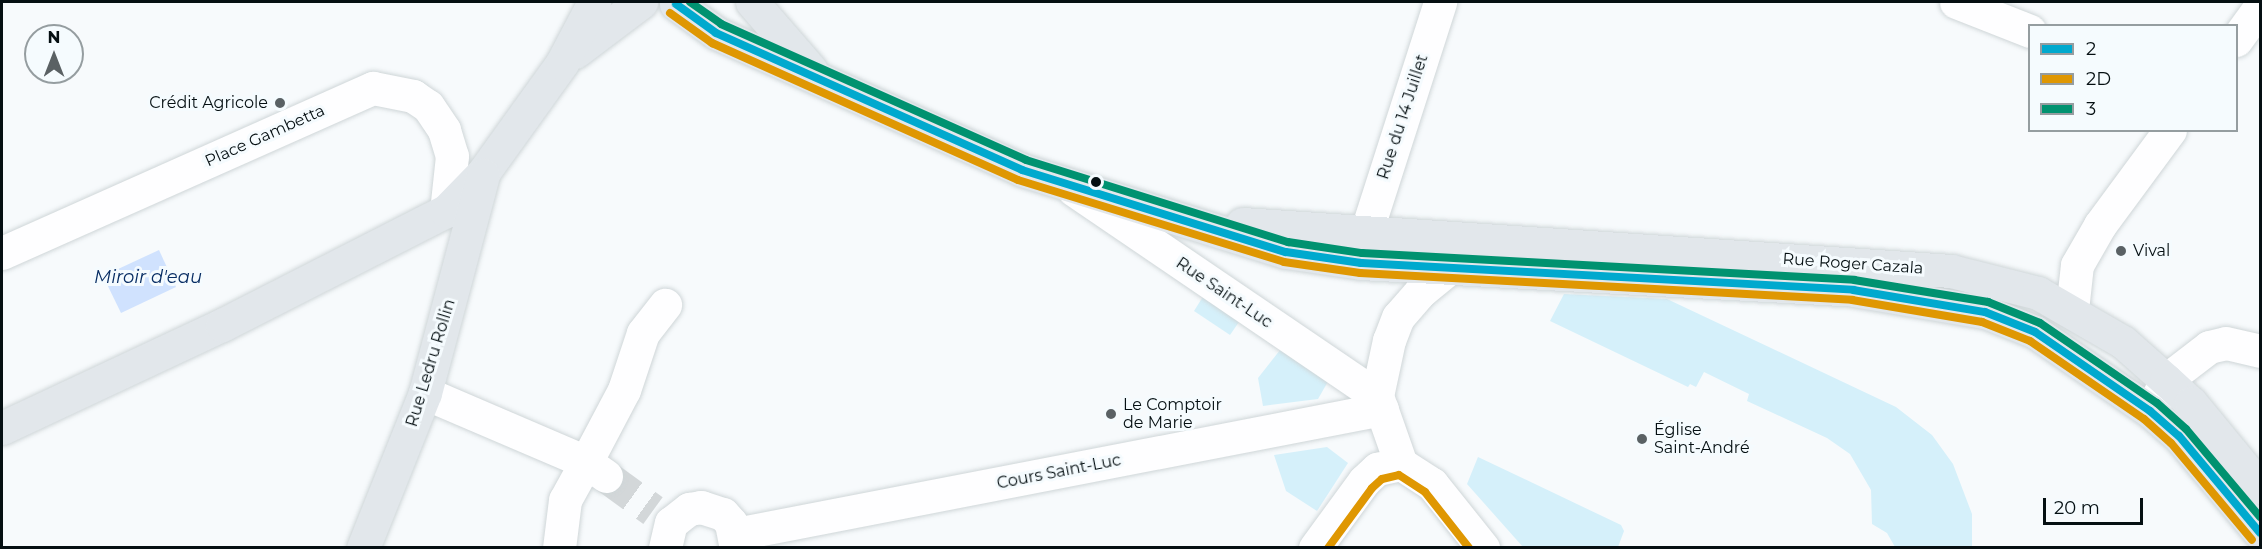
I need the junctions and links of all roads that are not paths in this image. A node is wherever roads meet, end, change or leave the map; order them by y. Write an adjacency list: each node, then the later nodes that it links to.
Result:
1 (594, 2): 10 (main road)
2 (641, 2): 10 (main road)
3 (676, 2): 11 (main road, Rue Saint-Luc)
4 (752, 2): 11 (main road, Rue Saint-Luc)
5 (1440, 2): 17 (street, Rue du 14 Juillet)
6 (1956, 2): 8 (street)
7 (2260, 8): 9 (street)
8 (2016, 18)
9 (2238, 37)
10 (562, 63): 13 (main road)
11 (816, 76): 14 (main road, Rue Saint-Luc)
12 (2169, 132): 19 (street)
13 (483, 173): 15 (main road); 27 (main road, Rue Ledru Rollin)
14 (1072, 189): 17 (main road, Rue Saint-Luc); 28 (street, Rue Saint-Luc)
15 (446, 211): 18 (street, Place Gambetta); 30 (main road)
16 (1487, 241): 17 (main road, Rue Roger Cazala); 20 (street); 21 (main road, Rue Roger Cazala)
17 (1364, 248): 20 (main road, Rue Roger Cazala)
18 (2, 254)
19 (2077, 265): 21 (street); 23 (street)
20 (1449, 267): 24 (main road, Rue Roger Cazala); 28 (street)
21 (2038, 293): 23 (main road, Rue Roger Cazala); 24 (street)
22 (665, 305): 32 (street)
23 (2072, 310): 26 (main road, Rue Roger Cazala)
24 (1985, 312): 29 (main road, Rue Roger Cazala)
25 (2260, 351): 26 (street)
26 (2166, 380): 29 (street); 33 (main road, Rue Roger Cazala)
27 (425, 393): 32 (street); 37 (main road, Rue Ledru Rollin)
28 (1379, 403): 31 (street); 36 (street, Cours Saint-Luc)
29 (2150, 411): 35 (main road, Rue Roger Cazala)
30 (2, 428)
31 (1401, 464): 39 (street); 40 (street)
32 (596, 469): 38 (street)
33 (2260, 487)
34 (663, 527): 36 (street, Cours Saint-Luc)
35 (2260, 533)
36 (736, 541)
37 (363, 548)
38 (559, 548)
39 (1315, 548)
40 (1483, 548)

